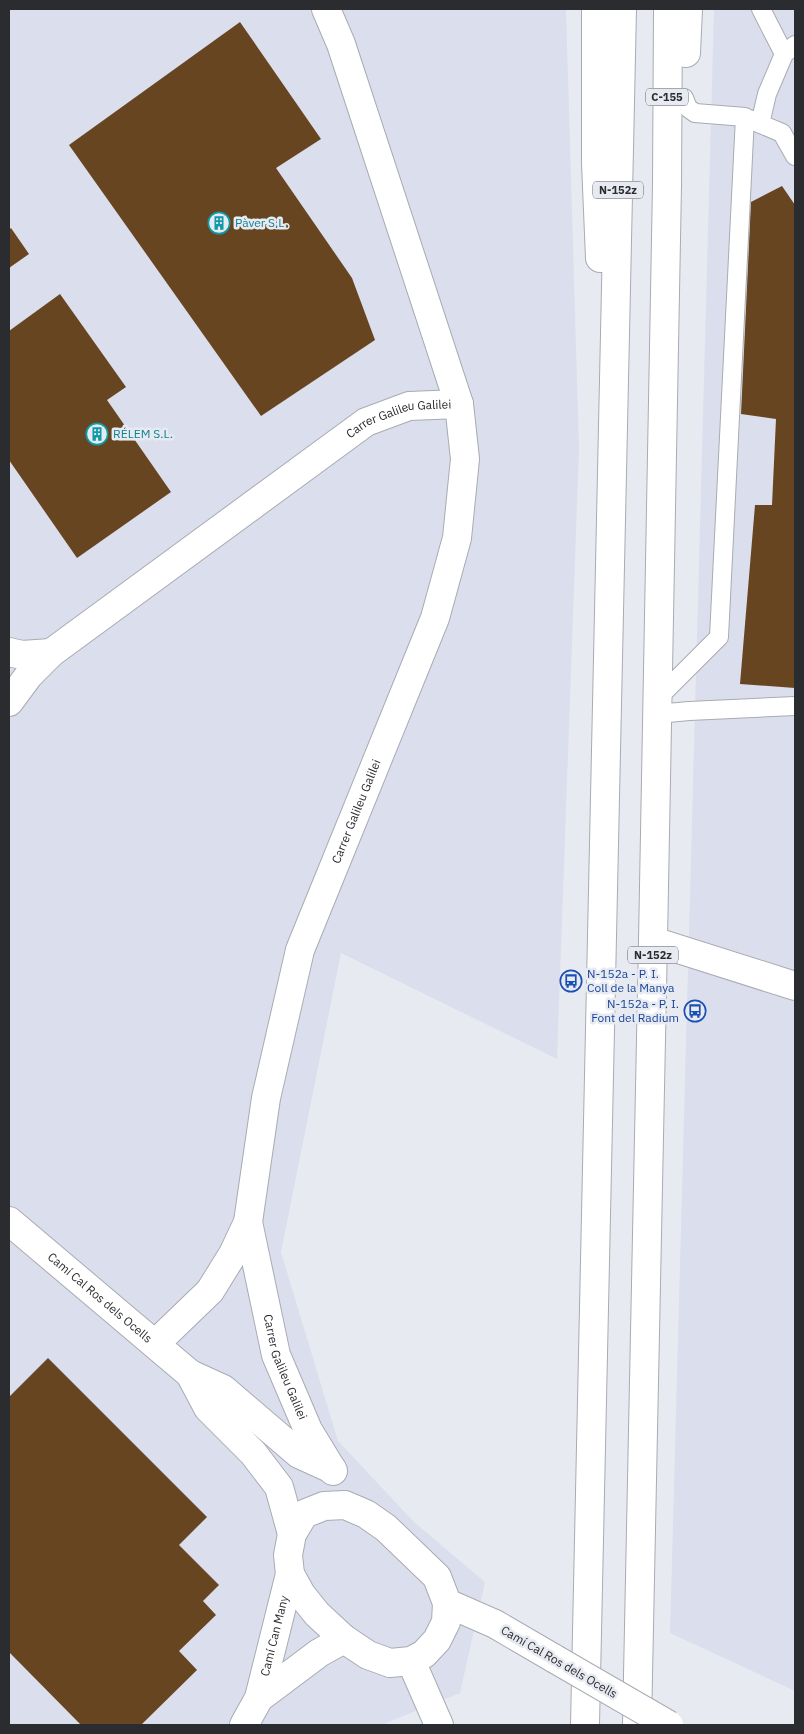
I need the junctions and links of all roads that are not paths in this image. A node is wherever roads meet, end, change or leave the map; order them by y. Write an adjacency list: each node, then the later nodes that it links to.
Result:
1 (326, 9): 13 (main road, Carrer Galileu Galilei)
2 (596, 9): 12 (main road)
3 (622, 9): 12 (main road, N-152z)
4 (668, 9): 11 (main road, C-155)
5 (688, 9): 8 (main road)
6 (761, 9): 7 (lane)
7 (790, 49): 9 (lane)
8 (684, 98): 9 (lane); 11 (main road)
9 (752, 120): 10 (lane); 19 (lane)
10 (795, 156)
11 (667, 185): 19 (main road, N-152z)
12 (614, 371): 36 (main road, N-152z)
13 (459, 404): 15 (main road, Carrer Galileu Galilei); 23 (main road, Carrer Galileu Galilei)
14 (9, 652): 15 (main road)
15 (51, 654): 17 (main road, Carrer Galileu Galilei)
16 (9, 664): 17 (main road)
17 (9, 702)
18 (795, 706): 19 (lane)
19 (657, 707): 20 (main road, N-152z)
20 (653, 941): 21 (main road); 37 (main road, N-152z)
21 (795, 986)
22 (9, 1221): 24 (main road, Camí Cal Ros dels Ocells)
23 (248, 1222): 24 (main road, Carrer Galileu Galilei); 26 (main road, Carrer Galileu Galilei)
24 (155, 1344): 25 (main road, Camí Cal Ros dels Ocells)
25 (190, 1374): 26 (main road, Camí Cal Ros dels Ocells); 28 (main road, Camí Cal Ros dels Ocells)
26 (332, 1469): 27 (main road, Carrer Galileu Galilei)
27 (345, 1505): 28 (main road); 30 (main road)
28 (292, 1534): 29 (main road)
29 (290, 1574): 31 (main road); 33 (main road, Camí Can Many)
30 (447, 1602): 32 (main road); 38 (main road, Camí Cal Ros dels Ocells, bridge)
31 (344, 1639): 32 (main road); 33 (main road, Camí Can Many)
32 (410, 1662): 35 (main road)
33 (259, 1698): 34 (main road, Camí Can Many)
34 (244, 1725)
35 (439, 1725)
36 (585, 1725)
37 (636, 1725)
38 (669, 1725)

